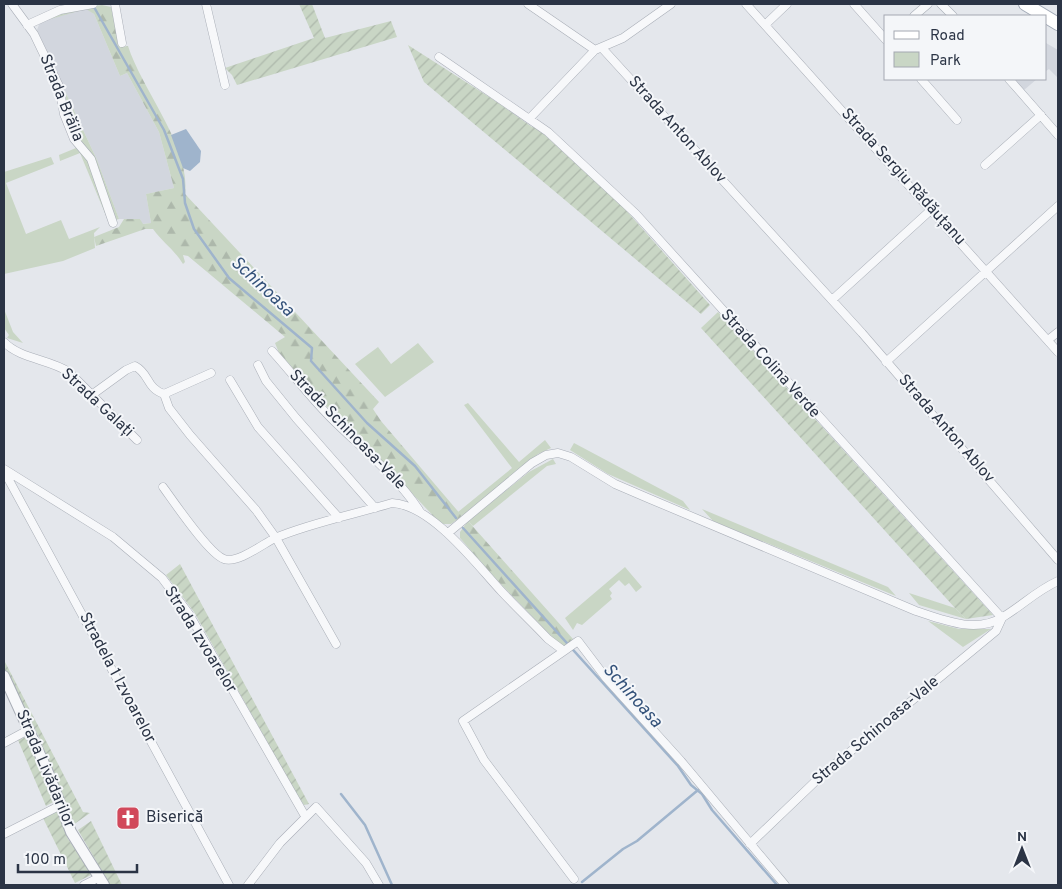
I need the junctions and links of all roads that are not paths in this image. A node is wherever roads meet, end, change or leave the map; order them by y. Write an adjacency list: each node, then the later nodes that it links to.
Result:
1 (12, 4): 19 (street, Strada Brăila)
2 (94, 4): 19 (street)
3 (115, 4): 21 (street)
4 (206, 4): 26 (street)
5 (528, 4): 22 (street, Strada Anton Ablov)
6 (671, 4): 22 (street)
7 (746, 4): 17 (street, Strada Sergiu Rădăuțanu)
8 (787, 4): 17 (street)
9 (854, 4): 20 (street)
10 (928, 4): 13 (street)
11 (941, 4): 14 (street)
12 (1025, 4): 15 (main road)
13 (915, 15)
14 (952, 15)
15 (1043, 15)
16 (1047, 17): 18 (main road)
17 (766, 24): 33 (street, Strada Sergiu Rădăuțanu)
18 (1058, 24)
19 (27, 25): 34 (street, Strada Brăila)
20 (884, 38)
21 (122, 43)
22 (599, 49): 28 (street); 36 (street, Strada Anton Ablov)
23 (439, 58): 28 (street, Strada Colina Verde)
24 (922, 80): 29 (street)
25 (1010, 80): 27 (street)
26 (225, 86)
27 (1041, 115): 30 (street); 31 (street)
28 (530, 118): 58 (street, Strada Colina Verde)
29 (957, 120)
30 (1058, 133)
31 (985, 165)
32 (1058, 206): 35 (street)
33 (932, 210): 35 (street, Strada Sergiu Rădăuțanu); 36 (street)
34 (113, 223)
35 (987, 270): 38 (street, Strada Sergiu Rădăuțanu); 42 (street)
36 (832, 300): 42 (street, Strada Anton Ablov)
37 (1058, 332): 38 (street)
38 (1048, 340): 41 (street, Strada Sergiu Rădăuțanu)
39 (4, 342): 46 (street, Strada Galați)
40 (272, 351): 52 (street, Strada Schinoasa-Vale)
41 (1058, 352)
42 (886, 362): 56 (street, Strada Anton Ablov)
43 (258, 365): 51 (street, Strada Schinoasa-Vale)
44 (211, 374): 47 (street)
45 (230, 380): 53 (street)
46 (92, 394): 47 (street); 48 (street, Strada Galați)
47 (164, 394): 55 (street)
48 (137, 440)
49 (4, 470): 65 (street, Strada Izvoarelor); 71 (street, Stradela 1 Izvoarelor)
50 (163, 487): 55 (street, Strada Schinoasa-Vale)
51 (375, 508): 52 (street, Strada Schinoasa-Vale); 53 (street, Strada Schinoasa-Vale)
52 (420, 512): 54 (street, Strada Schinoasa-Vale)
53 (340, 518): 55 (street, Strada Schinoasa-Vale)
54 (448, 533): 58 (street); 60 (street, Strada Schinoasa-Vale)
55 (276, 538): 59 (street)
56 (1058, 560)
57 (1058, 581): 58 (street)
58 (1002, 618): 67 (street, Strada Schinoasa-Vale)
59 (336, 644)
60 (566, 649): 67 (street); 68 (street)
61 (4, 676): 62 (street, Strada Livădarilor)
62 (30, 729): 63 (street); 64 (street, Strada Livădarilor)
63 (4, 743)
64 (61, 805): 66 (street); 69 (street, Strada Livădarilor)
65 (305, 816): 72 (street); 73 (street)
66 (4, 834)
67 (750, 844): 74 (street)
68 (574, 879)
69 (102, 881): 70 (street)
70 (84, 885)
71 (229, 885)
72 (248, 885)
73 (379, 885)
74 (785, 885)

